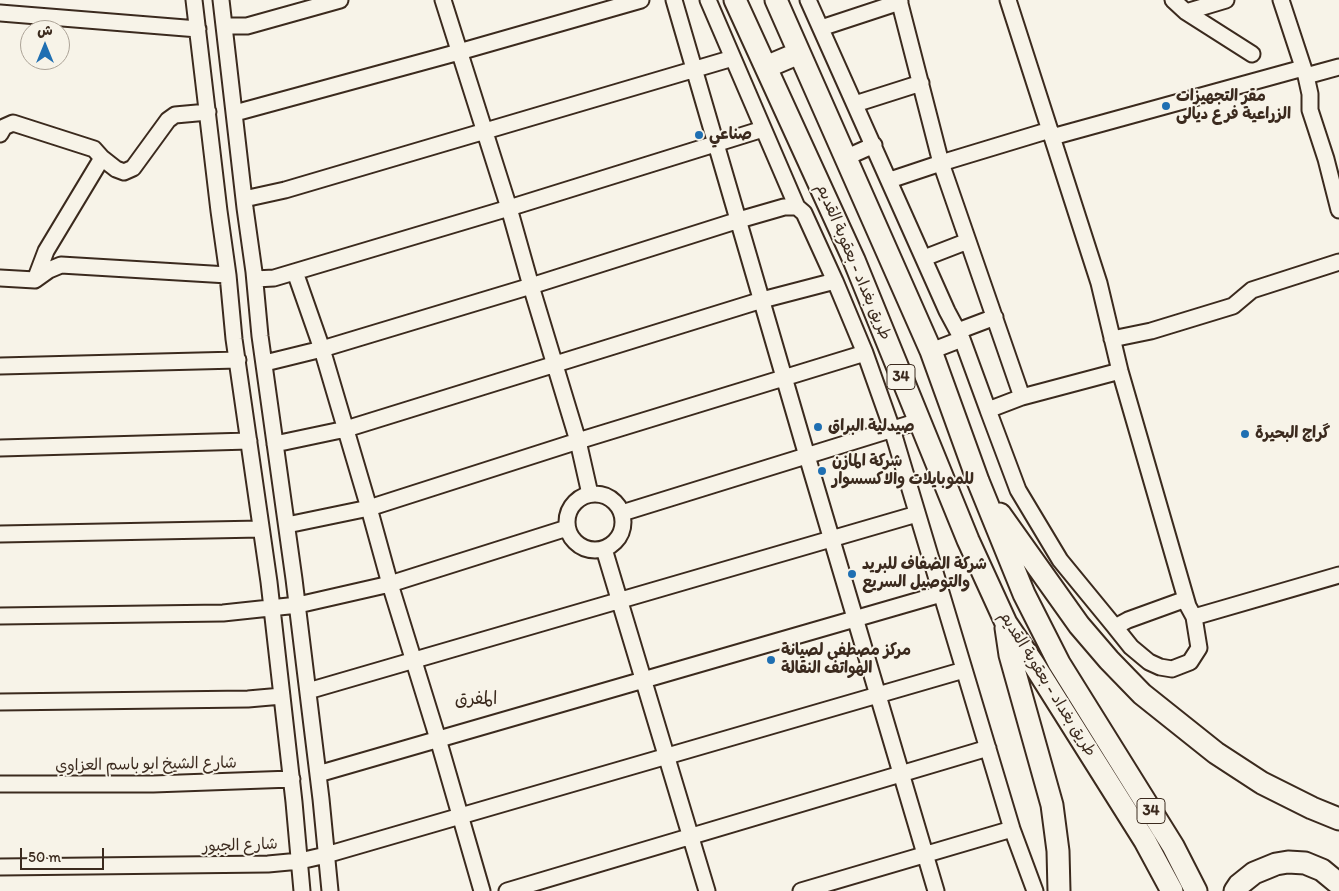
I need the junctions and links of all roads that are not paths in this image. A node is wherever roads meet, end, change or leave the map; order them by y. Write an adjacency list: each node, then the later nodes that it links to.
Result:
1 (194, 0): 20 (street)
2 (221, 0): 18 (street)
3 (340, 0): 18 (street)
4 (444, 0): 21 (street)
5 (641, 0): 21 (street)
6 (674, 0): 27 (street)
7 (708, 0): 24 (street)
8 (735, 0): 25 (highway, طريق بغداد - بعقوبة القديم / 34)
9 (776, 0): 22 (highway, طريق بغداد - بعقوبة القديم / 34)
10 (808, 0): 19 (street)
11 (1008, 0): 36 (street)
12 (1174, 0): 16 (street)
13 (1226, 0): 16 (street)
14 (1281, 0): 28 (street)
15 (900, 1): 19 (street); 29 (street)
16 (1186, 12): 23 (street)
17 (0, 14): 20 (street)
18 (224, 26): 32 (street)
19 (821, 28): 30 (street)
20 (198, 29): 31 (street)
21 (459, 52): 32 (street); 34 (street)
22 (799, 53): 25 (highway); 41 (highway, طريق بغداد - بعقوبة القديم / 34)
23 (1252, 54)
24 (732, 58): 27 (street); 33 (street)
25 (766, 67): 74 (highway, طريق بغداد - بعقوبة القديم / 34)
26 (1339, 67): 28 (street)
27 (694, 70): 34 (street); 37 (street)
28 (1305, 72): 36 (street); 39 (street)
29 (921, 83): 30 (street); 42 (street)
30 (856, 104): 38 (street)
31 (208, 112): 40 (street); 53 (street)
32 (235, 113): 44 (street)
33 (763, 129): 37 (street); 45 (street)
34 (484, 131): 44 (street); 46 (street)
35 (0, 134): 40 (street)
36 (1051, 134): 42 (street); 62 (street)
37 (716, 143): 46 (street); 48 (street)
38 (874, 145): 41 (street); 43 (street)
39 (1333, 157): 47 (street)
40 (102, 158): 56 (street)
41 (845, 158): 64 (highway, طريق بغداد - بعقوبة القديم / 34)
42 (941, 163): 43 (street); 49 (street)
43 (890, 180): 50 (street)
44 (244, 199): 55 (street)
45 (797, 207): 48 (street); 57 (street)
46 (510, 208): 52 (street); 58 (street)
47 (1339, 210)
48 (739, 220): 58 (street); 59 (street)
49 (968, 241): 50 (street); 60 (street)
50 (924, 258): 61 (street)
51 (1339, 262): 62 (street)
52 (295, 272): 55 (street); 63 (street)
53 (228, 275): 56 (street); 66 (street)
54 (0, 278): 56 (street)
55 (255, 279): 67 (street)
56 (35, 280)
57 (835, 281): 59 (street); 65 (street)
58 (531, 286): 63 (street); 68 (street)
59 (762, 300): 68 (street); 71 (street)
60 (994, 318): 61 (street); 72 (street)
61 (960, 335): 64 (street); 73 (street)
62 (1112, 339): 70 (street)
63 (322, 349): 67 (street); 75 (street)
64 (931, 352): 82 (highway, طريق بغداد - بعقوبة القديم / 34)
65 (865, 353): 71 (street); 76 (street)
66 (238, 360): 69 (street); 77 (street)
67 (265, 363): 79 (street)
68 (554, 365): 75 (street); 78 (street)
69 (0, 366)
70 (1120, 370): 72 (street); 96 (street)
71 (786, 379): 78 (street); 81 (street)
72 (1022, 396): 73 (street)
73 (988, 410): 104 (street)
74 (919, 421): 76 (street); 103 (highway, طريق بغداد - بعقوبة القديم / 34)
75 (346, 429): 79 (street); 84 (street)
76 (892, 429): 81 (street); 86 (street)
77 (249, 441): 80 (street); 89 (street)
78 (578, 441): 83 (street); 84 (street)
79 (275, 444): 87 (street)
80 (0, 448)
81 (807, 456): 85 (street); 91 (street)
82 (978, 481): 120 (highway); 138 (highway, طريق بغداد - بعقوبة القديم / 34)
83 (590, 494): 85 (street); 88 (street)
84 (369, 508): 87 (street); 94 (street)
85 (622, 513): 92 (street)
86 (917, 514): 91 (street); 95 (street)
87 (287, 525): 98 (street)
88 (567, 528): 92 (street); 94 (street)
89 (261, 529): 90 (street); 99 (street)
90 (0, 534)
91 (832, 538): 97 (street); 102 (street)
92 (604, 549): 97 (street)
93 (1339, 575): 101 (street)
94 (390, 584): 98 (street); 105 (street)
95 (941, 594): 102 (street); 106 (street)
96 (1186, 598): 101 (street); 104 (street)
97 (619, 600): 105 (street); 107 (street)
98 (298, 605): 99 (street); 108 (street)
99 (272, 609): 100 (street); 110 (street)
100 (0, 616)
101 (1194, 617): 104 (street)
102 (856, 619): 107 (street); 109 (street)
103 (1006, 623): 136 (highway); 137 (highway, طريق بغداد - بعقوبة القديم / 34)
104 (1115, 627)
105 (414, 660): 108 (street); 112 (street)
106 (964, 670): 109 (street, شارع الجبور); 113 (street)
107 (643, 680): 112 (street); 114 (street)
108 (308, 691): 115 (street)
109 (878, 695): 114 (street, شارع الجبور); 116 (street)
110 (282, 696): 111 (street); 117 (street)
111 (0, 702)
112 (438, 739): 115 (street); 119 (street)
113 (988, 748): 116 (street); 121 (street)
114 (666, 756): 119 (street, شارع الجبور); 122 (street)
115 (318, 774): 124 (street)
116 (902, 774): 122 (street); 123 (street)
117 (292, 779): 118 (street, شارع الشيخ ابو باسم العزاوي); 125 (street)
118 (0, 784)
119 (460, 816): 124 (street, شارع الجبور); 130 (street)
120 (1339, 820)
121 (1012, 829): 123 (street); 135 (street)
122 (690, 836): 131 (street); 132 (street)
123 (925, 854): 133 (street); 134 (street)
124 (326, 855): 125 (street, شارع الجبور); 129 (street)
125 (300, 861): 126 (street, شارع الجبور); 128 (street)
126 (0, 868)
127 (1335, 880): 139 (highway)
128 (302, 891)
129 (330, 891)
130 (482, 891)
131 (506, 891)
132 (707, 891)
133 (801, 891)
134 (936, 891)
135 (1035, 891)
136 (1059, 891)
137 (1172, 891)
138 (1196, 891)
139 (1235, 891)

